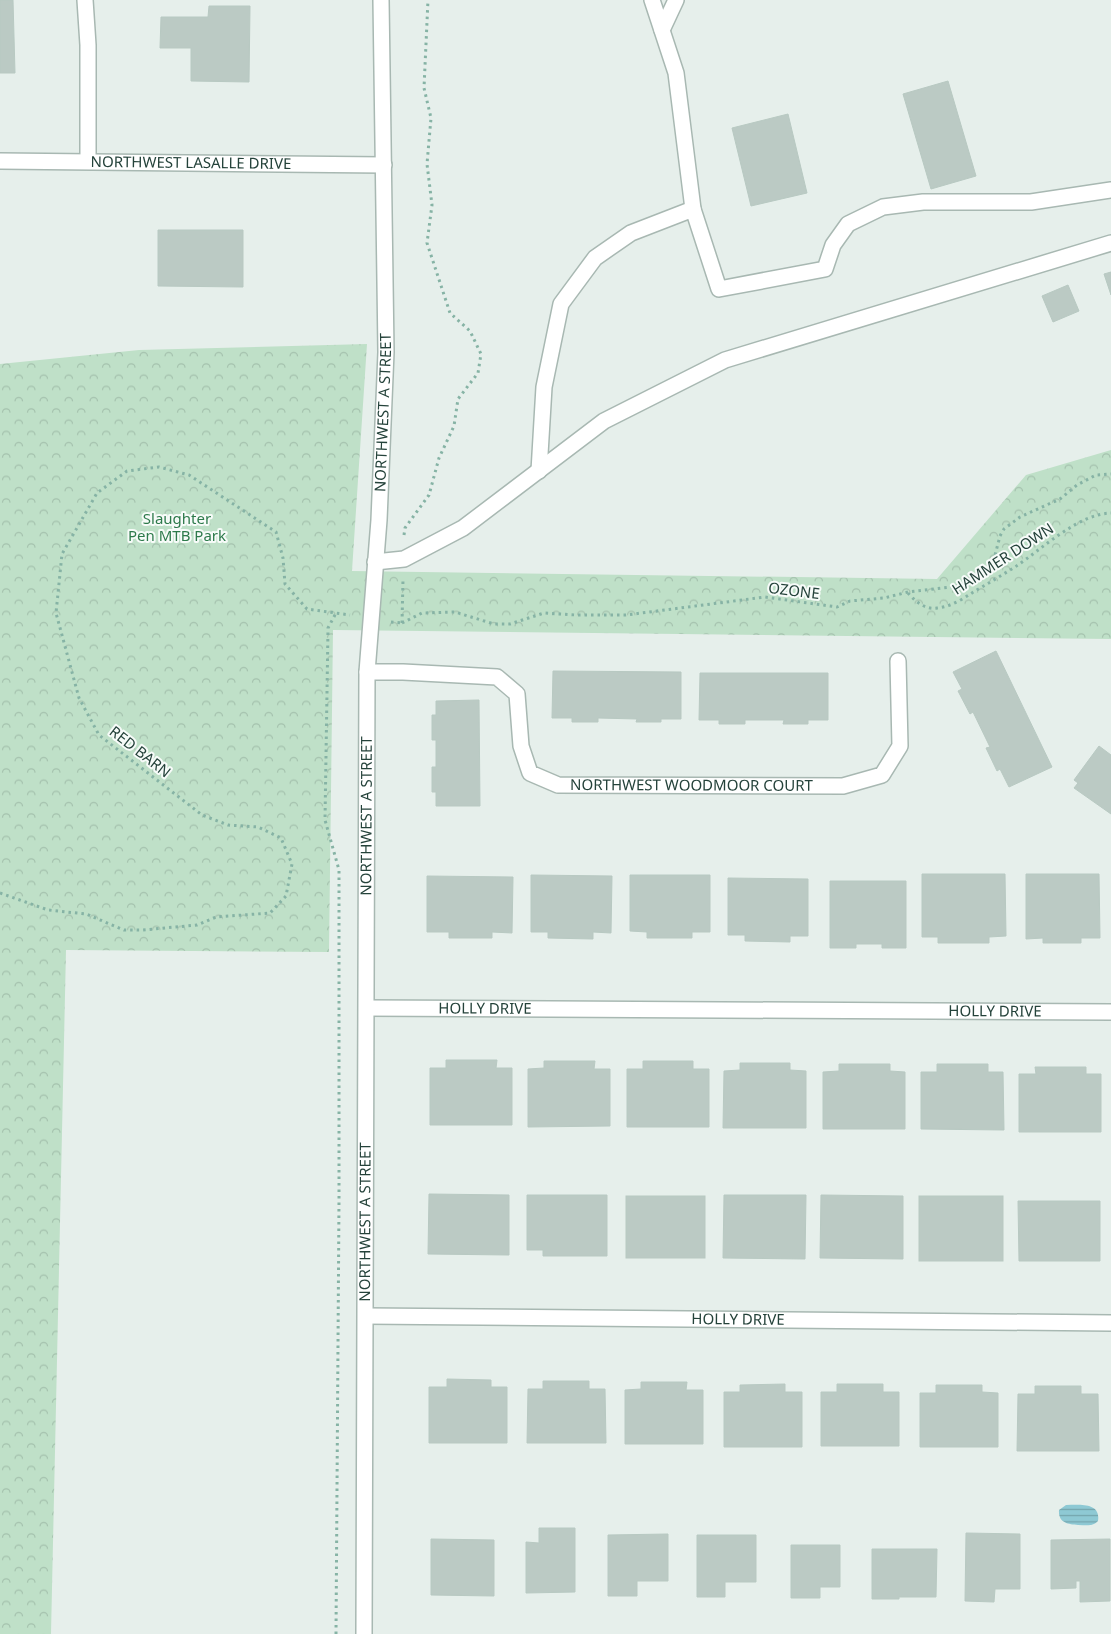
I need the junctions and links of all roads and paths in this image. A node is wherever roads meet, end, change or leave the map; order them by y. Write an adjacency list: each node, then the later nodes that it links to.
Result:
1 (85, 0): 8 (street)
2 (381, 0): 9 (street, NORTHWEST A STREET)
3 (428, 0): 16 (path)
4 (652, 0): 6 (street)
5 (676, 0): 6 (street)
6 (662, 30): 11 (street)
7 (0, 160): 8 (street, NORTHWEST LASALLE DRIVE)
8 (88, 161): 9 (street, NORTHWEST LASALLE DRIVE)
9 (384, 165): 17 (street, NORTHWEST A STREET)
10 (1111, 190): 11 (street)
11 (693, 209): 13 (street)
12 (1111, 243): 13 (street)
13 (539, 471): 17 (street)
14 (1111, 474): 18 (path, OZONE)
15 (1111, 513): 18 (path, HAMMER DOWN)
16 (405, 528)
17 (375, 562): 21 (street, NORTHWEST A STREET)
18 (908, 592): 19 (path, OZONE)
19 (403, 593)
20 (898, 661): 21 (street, NORTHWEST WOODMOOR COURT)
21 (367, 672): 23 (street, NORTHWEST A STREET)
22 (0, 893): 27 (path, RED BARN)
23 (367, 1008): 24 (street, HOLLY DRIVE); 25 (street, NORTHWEST A STREET)
24 (1111, 1012)
25 (366, 1316): 26 (street, HOLLY DRIVE); 28 (street, NORTHWEST A STREET)
26 (1111, 1323)
27 (336, 1634)
28 (364, 1634)

